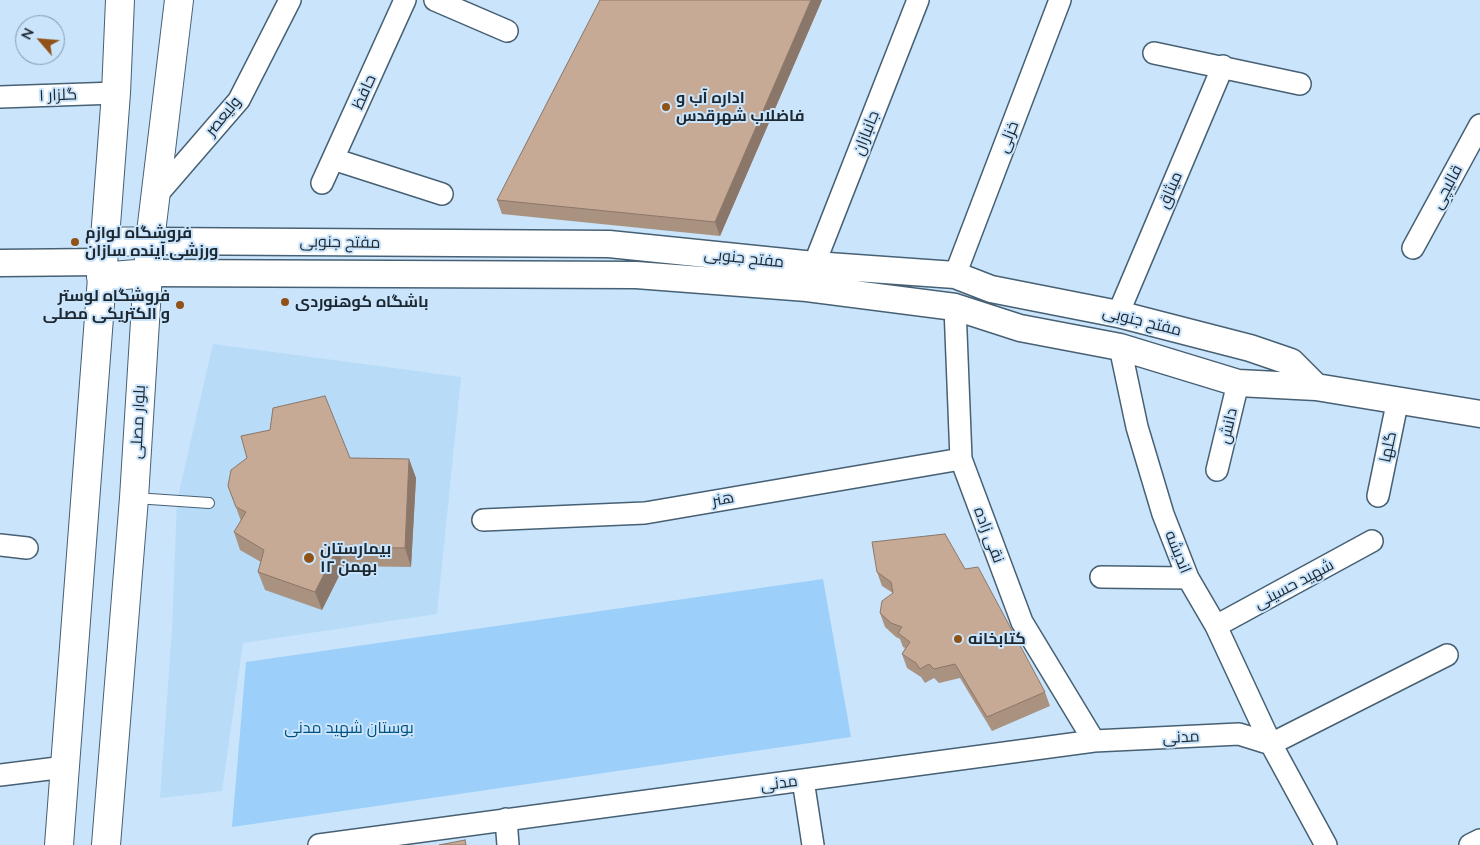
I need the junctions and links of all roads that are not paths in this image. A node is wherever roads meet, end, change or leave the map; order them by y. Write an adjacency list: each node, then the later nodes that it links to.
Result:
1 (120, 0): 12 (main road)
2 (179, 0): 18 (main road, بلوار مصلی)
3 (290, 0): 18 (street, ولیعصر)
4 (405, 0): 15 (street, حافظ)
5 (435, 0): 8 (street)
6 (918, 0): 24 (street, جانبازان)
7 (1060, 0): 27 (street, خزلی)
8 (507, 31)
9 (1154, 53): 10 (street)
10 (1223, 66): 11 (street); 29 (street, میثاق)
11 (1300, 84)
12 (116, 93): 13 (street, گلزار ۱); 22 (main road)
13 (0, 96)
14 (1480, 125): 21 (street, قالیچی)
15 (333, 159): 16 (street, حافظ); 17 (street)
16 (322, 183)
17 (442, 194)
18 (156, 196): 19 (main road, بلوار مصلی)
19 (150, 241): 20 (street, مفتح جنوبی); 22 (main road); 25 (main road, بلوار مصلی)
20 (637, 248): 24 (street, مفتح جنوبی); 26 (street)
21 (1414, 248)
22 (102, 260): 23 (street); 25 (main road); 50 (main road)
23 (0, 264)
24 (814, 265): 27 (street, مفتح جنوبی)
25 (148, 273): 26 (street, مفتح جنوبی); 38 (main road, بلوار مصلی)
26 (636, 275): 28 (street, مفتح جنوبی)
27 (955, 275): 28 (street); 29 (street, مفتح جنوبی)
28 (954, 307): 30 (street, مفتح جنوبی); 35 (street, نقی زاده)
29 (1118, 314): 32 (street, مفتح جنوبی)
30 (1120, 347): 31 (street, مفتح جنوبی); 45 (street, اندیشه)
31 (1238, 382): 32 (street, مفتح جنوبی); 36 (street, دانش)
32 (1316, 387): 33 (street, مفتح جنوبی)
33 (1398, 399): 34 (street, مفتح جنوبی); 37 (street, گلها)
34 (1480, 414)
35 (960, 459): 40 (street, هنر); 48 (street, نقی زاده)
36 (1217, 470)
37 (1378, 496)
38 (134, 498): 39 (lane); 56 (main road, بلوار مصلی)
39 (209, 503)
40 (483, 520)
41 (1372, 541): 46 (street, شهید حسینی)
42 (0, 545): 43 (street)
43 (27, 548)
44 (1101, 577): 45 (street)
45 (1188, 578): 46 (street, اندیشه)
46 (1216, 626): 49 (street, اندیشه)
47 (1447, 655): 49 (street)
48 (1094, 741): 49 (street, مدنی); 52 (street, مدنی)
49 (1271, 744): 60 (street, اندیشه)
50 (65, 767): 51 (street); 55 (main road)
51 (0, 775)
52 (803, 780): 53 (street, مدنی); 59 (street)
53 (506, 818): 57 (street, مدنی); 58 (street)
54 (1480, 840): 61 (street)
55 (59, 845)
56 (106, 845)
57 (320, 845)
58 (508, 845)
59 (813, 845)
60 (1326, 845)
61 (1470, 845)

